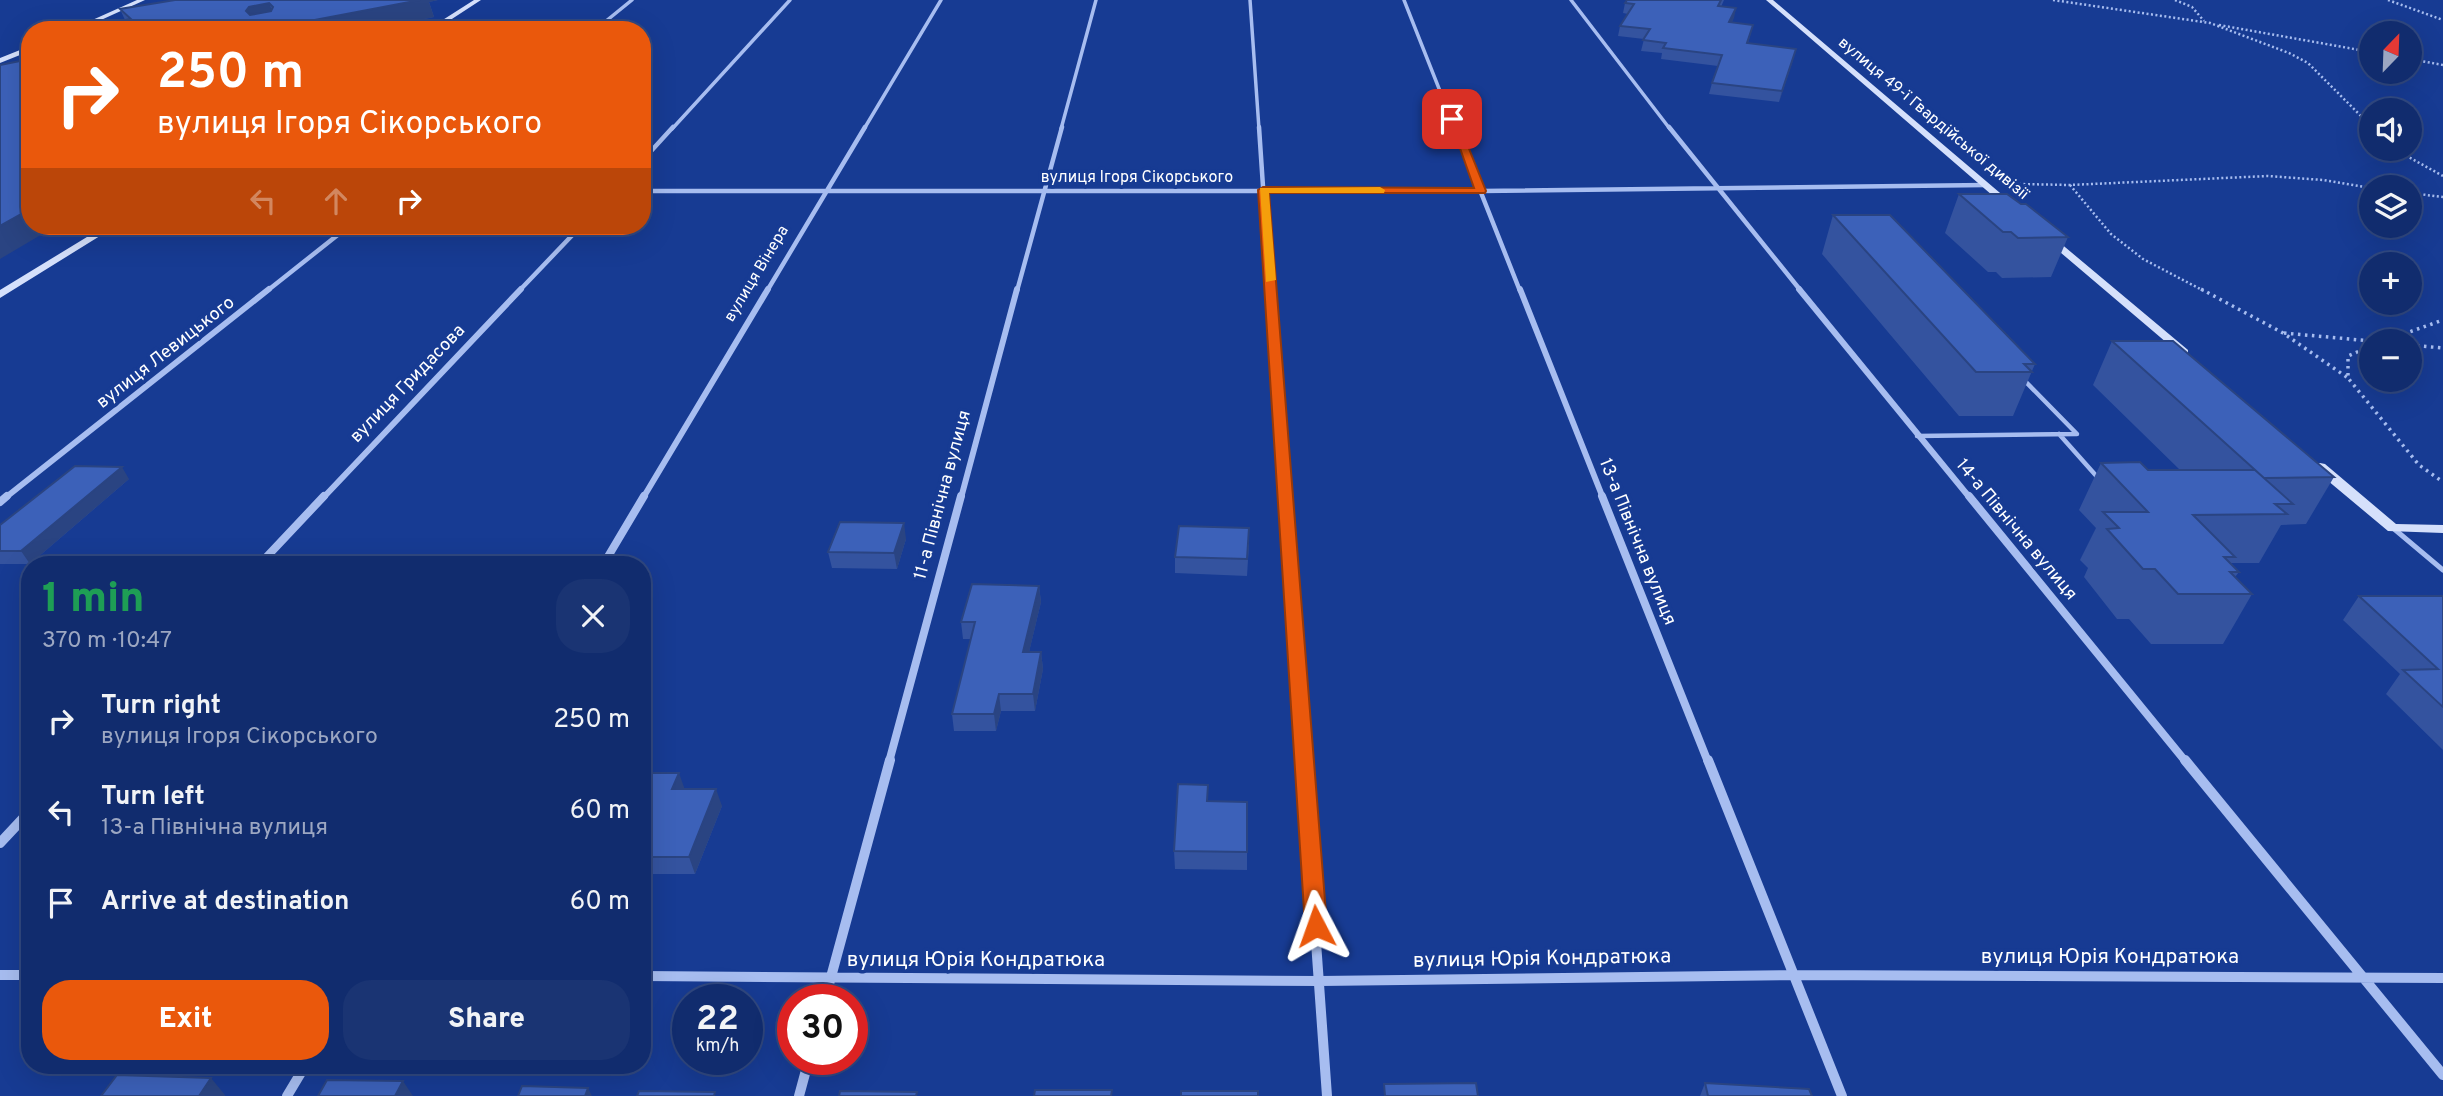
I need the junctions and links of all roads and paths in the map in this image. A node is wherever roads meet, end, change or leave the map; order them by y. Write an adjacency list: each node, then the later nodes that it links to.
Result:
1 (142, 0): 15 (street)
2 (478, 0): 16 (street)
3 (632, 0): 17 (street)
4 (790, 0): 25 (street)
5 (941, 0): 34 (street, вулиця Вінера)
6 (1096, 0): 35 (street, 11-а Північна вулиця)
7 (1250, 0): 32 (street)
8 (1404, 0): 36 (street, 13-а Північна вулиця)
9 (1571, 0): 31 (street, 14-а Північна вулиця)
10 (1769, 0): 29 (street, вулиця 49-ї Гвардійської дивізії)
11 (2053, 0): 18 (path)
12 (2175, 0): 18 (path)
13 (2388, 0): 14 (path)
14 (2443, 20)
15 (94, 21)
16 (444, 21)
17 (606, 21)
18 (2210, 23): 19 (path); 24 (path)
19 (2359, 50)
20 (21, 52): 21 (street)
21 (0, 61)
22 (2422, 61): 23 (path)
23 (2443, 65)
24 (2359, 114)
25 (651, 151)
26 (2416, 161): 27 (path)
27 (2443, 176)
28 (2070, 185): 29 (path); 30 (path); 47 (path)
29 (1986, 186): 31 (street, вулиця Ігоря Сікорського); 39 (street, вулиця 49-ї Гвардійської дивізії)
30 (2359, 186)
31 (1716, 188): 36 (street, вулиця Ігоря Сікорського); 56 (street, 14-а Північна вулиця)
32 (1263, 190): 35 (street, вулиця Ігоря Сікорського); 36 (street, вулиця Ігоря Сікорського); 75 (street)
33 (651, 191): 34 (street, вулиця Ігоря Сікорського)
34 (825, 191): 35 (street, вулиця Ігоря Сікорського); 64 (street, вулиця Вінера)
35 (1043, 191): 72 (street, 11-а Північна вулиця)
36 (1481, 191): 70 (street, 13-а Північна вулиця)
37 (2422, 194): 38 (path)
38 (2443, 197)
39 (2018, 212)
40 (2040, 230): 52 (street)
41 (97, 235): 44 (street)
42 (338, 235): 60 (street, вулиця Левицького)
43 (572, 235): 63 (street, вулиця Гридасова)
44 (0, 295)
45 (2443, 320): 46 (path)
46 (2418, 329)
47 (2283, 333): 48 (path); 54 (path)
48 (2359, 342)
49 (2422, 346): 50 (path)
50 (2443, 348)
51 (2359, 350): 54 (path)
52 (2190, 357)
53 (2018, 374): 55 (lane)
54 (2348, 378): 58 (path)
55 (2059, 434): 56 (lane); 59 (lane)
56 (1917, 436): 73 (street, 14-а Північна вулиця)
57 (2307, 456): 61 (street)
58 (2443, 482)
59 (2107, 489)
60 (0, 502)
61 (2393, 528): 62 (street); 65 (lane)
62 (2443, 528)
63 (268, 556)
64 (608, 556)
65 (2443, 570)
66 (21, 821): 67 (street)
67 (0, 843)
68 (0, 975): 69 (street)
69 (21, 975)
70 (1793, 975): 73 (street, вулиця Юрія Кондратюка); 75 (street, вулиця Юрія Кондратюка); 83 (street, 13-а Північна вулиця)
71 (651, 976): 72 (street, вулиця Юрія Кондратюка)
72 (831, 978): 75 (street, вулиця Юрія Кондратюка); 76 (street, 11-а Північна вулиця)
73 (2365, 978): 74 (street, вулиця Юрія Кондратюка); 79 (street, 14-а Північна вулиця)
74 (2443, 978)
75 (1320, 981): 82 (street)
76 (829, 984)
77 (300, 1074): 80 (street)
78 (805, 1075): 81 (street)
79 (2443, 1075)
80 (286, 1096)
81 (799, 1096)
82 (1327, 1096)
83 (1842, 1096)

